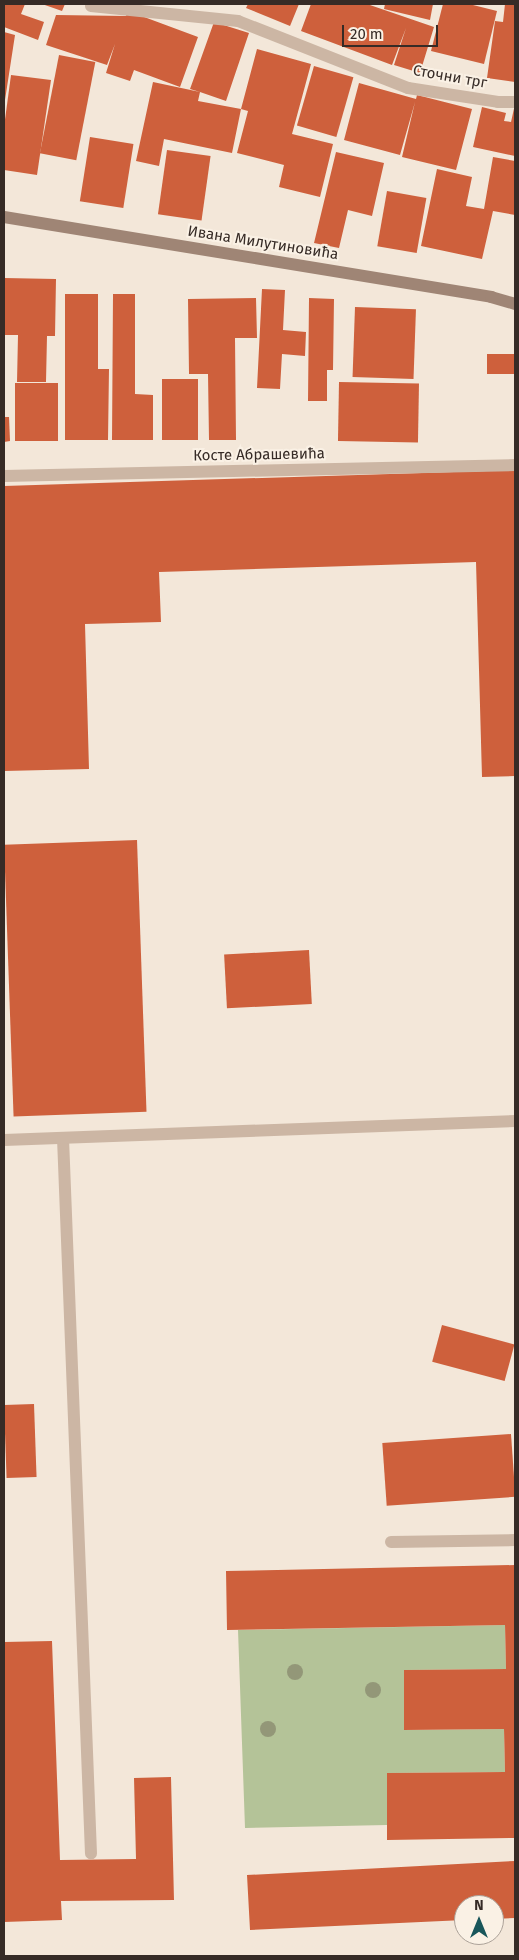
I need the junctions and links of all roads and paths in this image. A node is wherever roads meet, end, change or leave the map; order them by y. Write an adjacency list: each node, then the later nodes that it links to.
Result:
1 (92, 6): 2 (street, Сточни трг)
2 (515, 102)
3 (4, 217): 4 (street, Ивана Милутиновића)
4 (515, 304)
5 (515, 466): 6 (street, Косте Абрашевића)
6 (4, 476)
7 (515, 1121): 8 (street)
8 (63, 1138): 9 (street); 12 (street)
9 (4, 1140)
10 (515, 1540): 11 (street)
11 (391, 1542)
12 (91, 1853)

